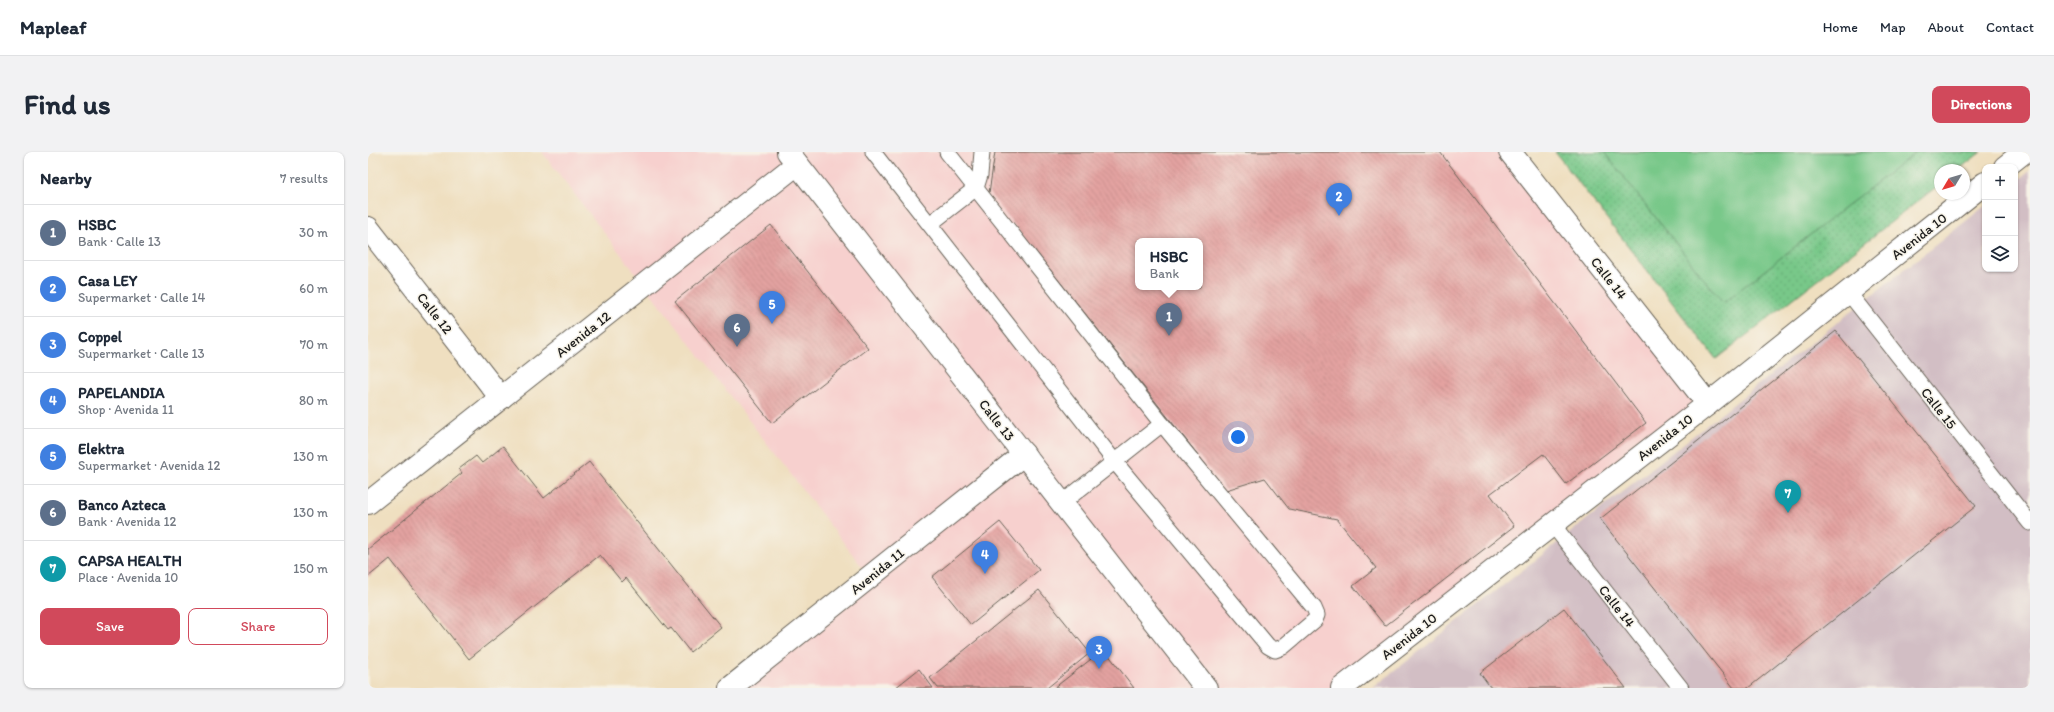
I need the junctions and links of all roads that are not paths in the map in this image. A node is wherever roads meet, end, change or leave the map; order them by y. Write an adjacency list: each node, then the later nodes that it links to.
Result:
1 (874, 152): 10 (lane)
2 (947, 152): 9 (lane)
3 (982, 152): 9 (lane)
4 (1510, 152): 14 (street, Calle 14)
5 (2024, 152): 7 (street)
6 (793, 158): 13 (street, Avenida 12); 16 (street, Calle 13)
7 (2009, 164)
8 (1982, 185): 12 (street, Avenida 10)
9 (976, 188): 10 (lane); 15 (lane)
10 (930, 224): 17 (lane)
11 (368, 228): 13 (street, Calle 12)
12 (1848, 292): 14 (street, Avenida 10); 20 (lane, Calle 15)
13 (501, 398): 18 (street, Avenida 12)
14 (1708, 404): 21 (street, Avenida 10)
15 (1162, 424): 17 (lane); 17 (lane)
16 (1024, 454): 19 (street, Calle 13); 22 (street, Avenida 11)
17 (1115, 462): 19 (lane)
18 (368, 503)
19 (1062, 503): 23 (street, Calle 13)
20 (2030, 523)
21 (1553, 525): 24 (street, Avenida 10); 25 (lane, Calle 14)
22 (730, 688)
23 (1206, 688)
24 (1342, 688)
25 (1681, 688)

